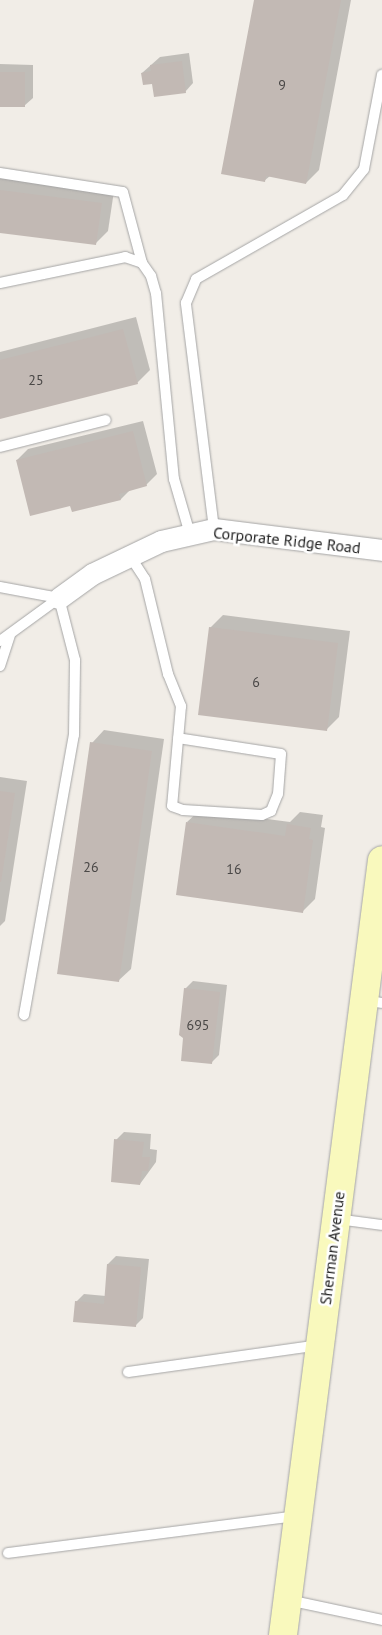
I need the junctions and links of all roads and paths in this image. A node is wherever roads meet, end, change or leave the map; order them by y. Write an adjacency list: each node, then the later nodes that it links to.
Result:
1 (382, 75): 7 (lane)
2 (0, 172): 3 (lane)
3 (142, 263): 4 (lane); 8 (lane)
4 (0, 283)
5 (106, 420): 6 (lane)
6 (0, 447)
7 (214, 529): 8 (street, Corporate Ridge Road); 9 (street, Corporate Ridge Road)
8 (190, 534): 10 (street, Corporate Ridge Road)
9 (382, 550)
10 (130, 556): 12 (street, Corporate Ridge Road); 16 (lane)
11 (0, 587): 12 (lane)
12 (58, 598): 13 (lane); 19 (lane)
13 (10, 636): 14 (lane); 15 (lane)
14 (0, 641)
15 (0, 666)
16 (178, 738): 16 (lane)
17 (382, 860): 18 (main road, Sherman Avenue)
18 (373, 1001): 20 (main road, Sherman Avenue)
19 (24, 1015)
20 (336, 1219): 21 (lane); 22 (main road, Sherman Avenue)
21 (382, 1225)
22 (320, 1345): 23 (lane); 24 (main road, Sherman Avenue)
23 (128, 1372)
24 (298, 1516): 25 (lane); 26 (main road, Sherman Avenue)
25 (8, 1553)
26 (287, 1599): 27 (lane); 28 (main road, Sherman Avenue)
27 (382, 1620)
28 (283, 1635)

